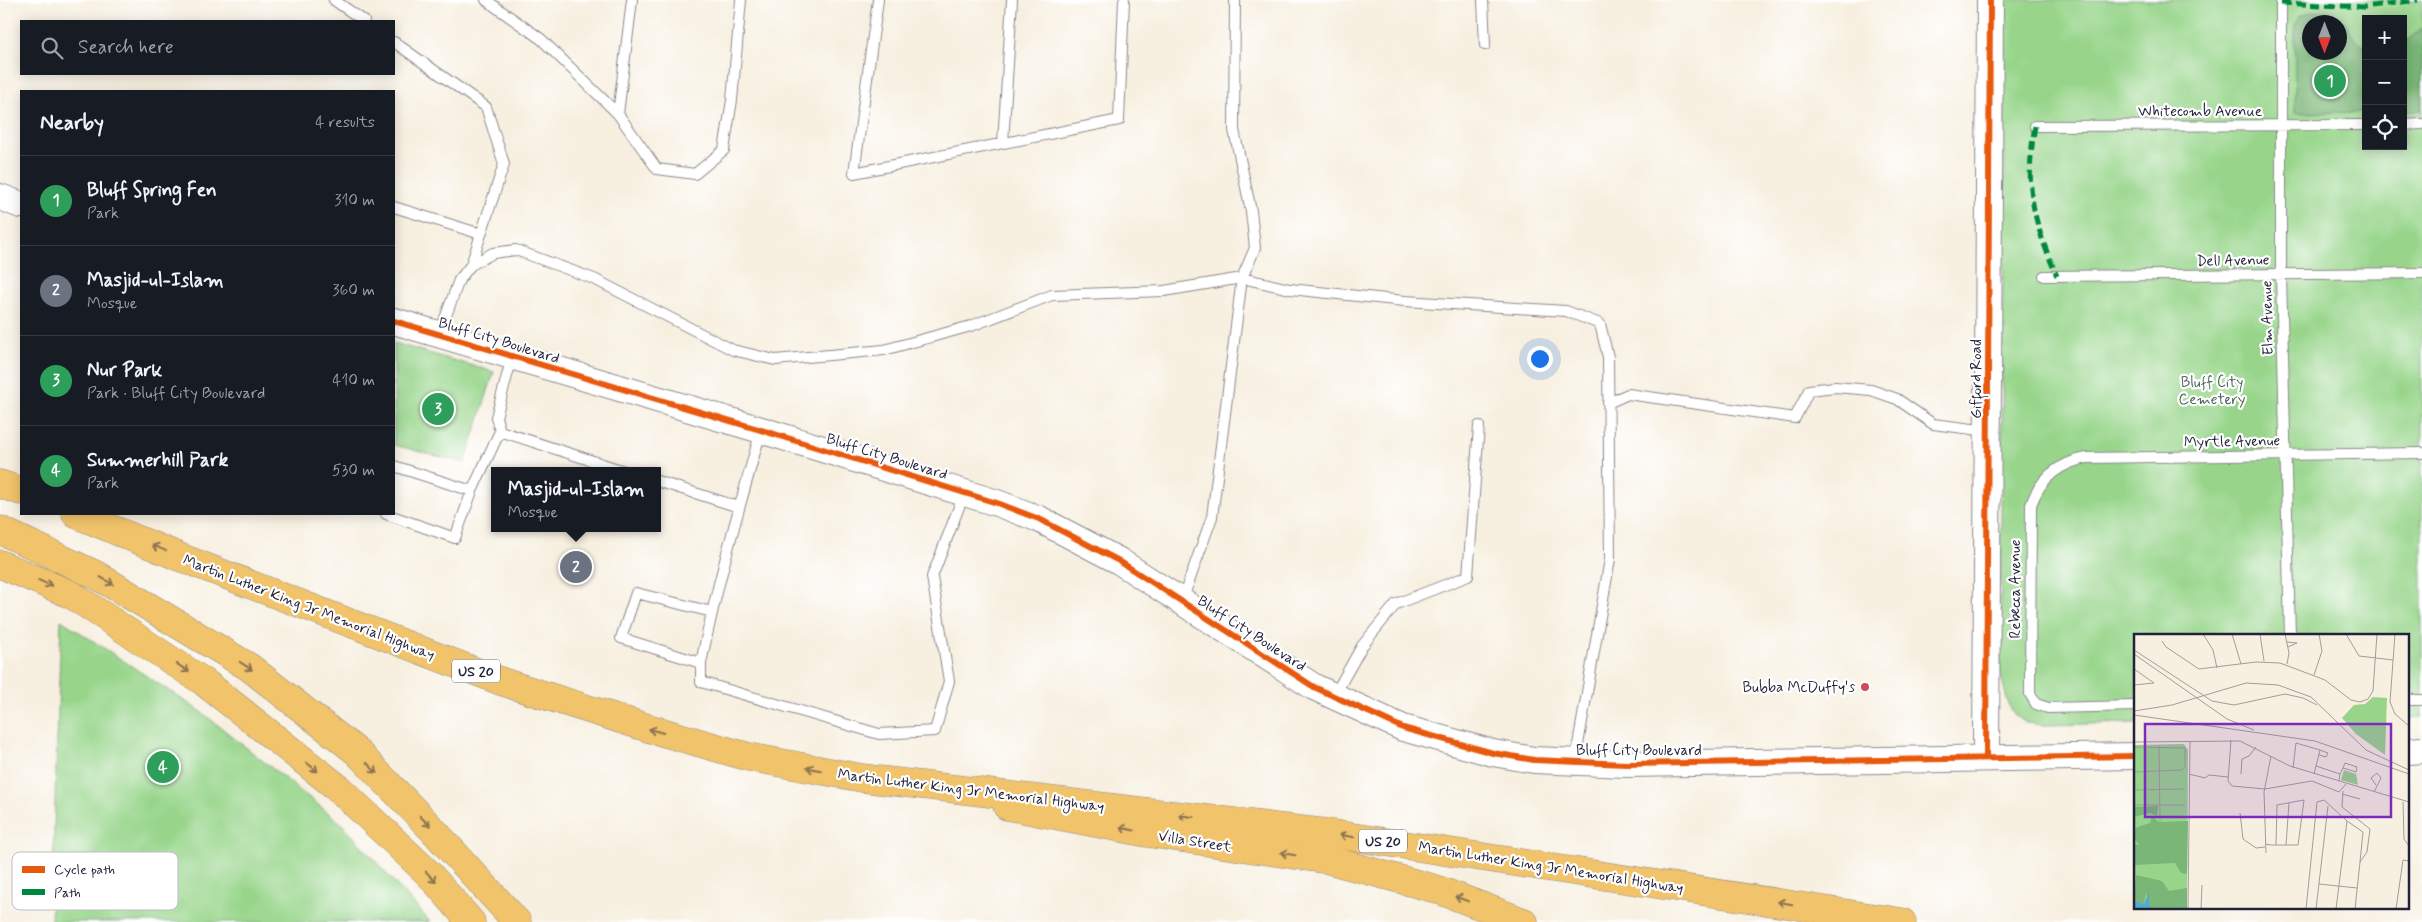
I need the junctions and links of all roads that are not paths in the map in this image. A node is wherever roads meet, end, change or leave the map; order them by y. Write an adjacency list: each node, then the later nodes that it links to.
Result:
1 (334, 0): 12 (lane)
2 (486, 0): 15 (lane)
3 (632, 0): 15 (lane)
4 (741, 0): 15 (lane)
5 (878, 0): 21 (lane)
6 (1012, 0): 21 (lane)
7 (1124, 0): 21 (lane)
8 (1235, 0): 30 (lane)
9 (1483, 0): 14 (lane)
10 (1990, 0): 38 (street, Gifford Road)
11 (2281, 0): 20 (lane, Elm Avenue)
12 (363, 20)
13 (395, 43): 25 (lane)
14 (1485, 45)
15 (618, 114)
16 (2422, 124): 18 (lane)
17 (2362, 125): 20 (lane, Whitecomb Avenue)
18 (2407, 125)
19 (2035, 126): 20 (lane, Whitecomb Avenue)
20 (2281, 127): 28 (lane, Elm Avenue)
21 (1003, 143)
22 (0, 197): 23 (street)
23 (20, 205)
24 (395, 206): 25 (lane)
25 (481, 234): 26 (lane)
26 (471, 265): 30 (lane); 32 (lane)
27 (2422, 273): 28 (lane, Dell Avenue)
28 (2281, 274): 29 (lane, Dell Avenue); 40 (lane, Elm Avenue)
29 (2044, 276)
30 (1242, 278): 34 (lane); 54 (lane)
31 (395, 321): 32 (street, Bluff City Boulevard)
32 (439, 335): 33 (street, Bluff City Boulevard)
33 (512, 357): 36 (street, Bluff City Boulevard); 37 (lane)
34 (1608, 404): 38 (lane); 62 (lane)
35 (1479, 426): 58 (lane)
36 (761, 430): 48 (street, Bluff City Boulevard); 49 (lane)
37 (500, 431): 42 (lane); 47 (lane)
38 (1989, 431): 61 (street, Gifford Road)
39 (2422, 452): 40 (lane, Myrtle Avenue)
40 (2285, 455): 43 (lane, Myrtle Avenue); 56 (lane, Elm Avenue)
41 (395, 466): 47 (lane)
42 (612, 467)
43 (2047, 476): 59 (lane, Rebecca Avenue)
44 (661, 483): 49 (lane)
45 (0, 484): 46 (main road)
46 (20, 491)
47 (472, 491): 51 (lane)
48 (964, 493): 54 (street, Bluff City Boulevard); 57 (lane)
49 (739, 508): 55 (lane)
50 (78, 515): 63 (main road, Martin Luther King Jr Memorial Highway / US 20, one-way to 50)
51 (389, 515)
52 (0, 530): 64 (main road, one-way to 64)
53 (0, 564): 65 (main road, one-way to 65)
54 (1181, 602): 58 (street, Bluff City Boulevard)
55 (712, 612): 57 (lane); 57 (lane)
56 (2290, 634)
57 (701, 663)
58 (1333, 697): 62 (street, Bluff City Boulevard)
59 (2134, 706)
60 (2134, 756): 61 (street, Bluff City Boulevard)
61 (1986, 758): 62 (street, Bluff City Boulevard)
62 (1575, 763)
63 (862, 778): 66 (main road, Villa Street, one-way to 63); 67 (main road, Martin Luther King Jr Memorial Highway / US 20, one-way to 63)
64 (515, 919)
65 (472, 922)
66 (1524, 922)
67 (1902, 922)

